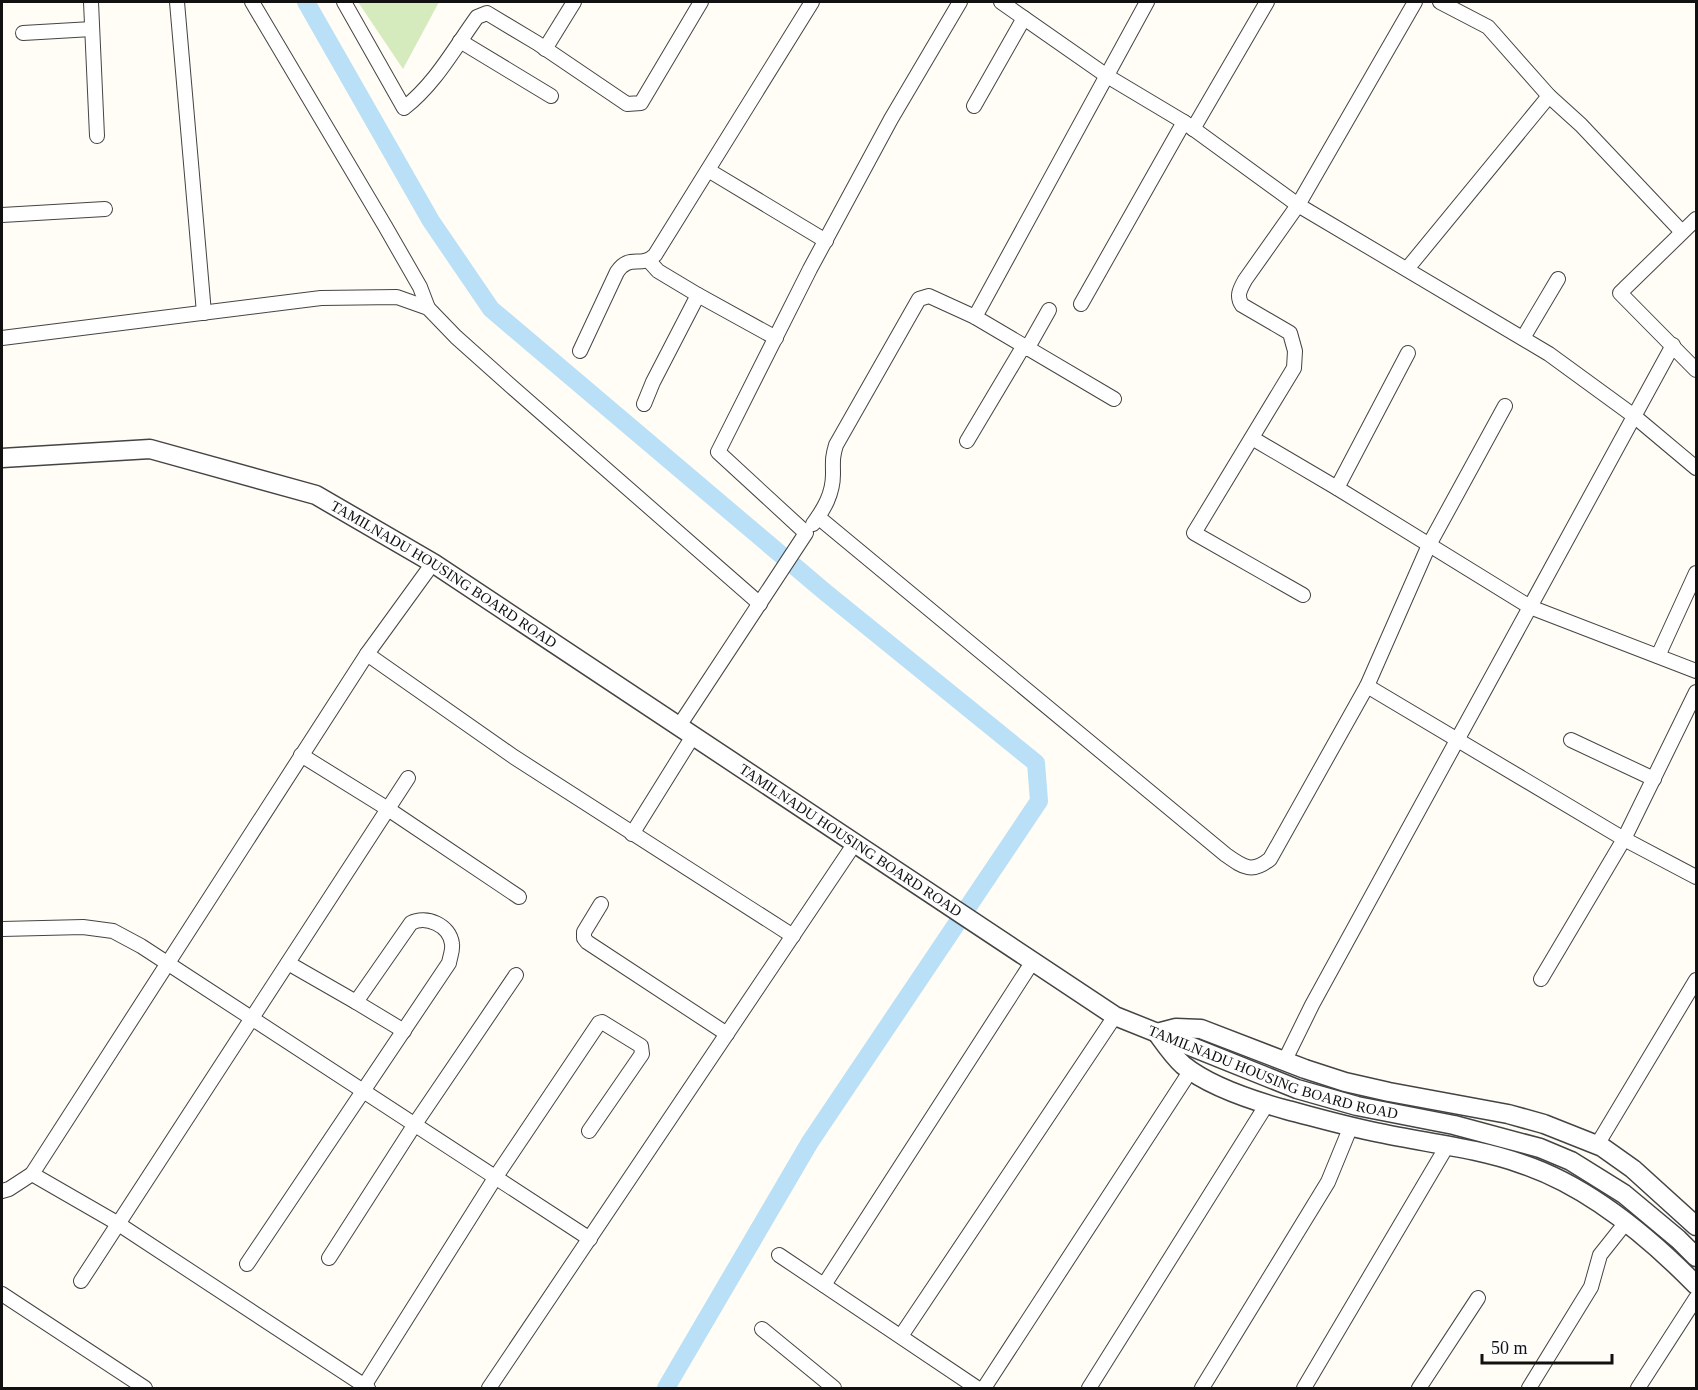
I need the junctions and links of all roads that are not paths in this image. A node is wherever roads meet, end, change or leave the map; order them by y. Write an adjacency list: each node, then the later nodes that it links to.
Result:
1 (91, 2): 15 (street)
2 (177, 2): 39 (street)
3 (252, 2): 37 (street)
4 (344, 2): 17 (street)
5 (574, 2): 18 (street)
6 (702, 2): 18 (street)
7 (812, 2): 25 (street)
8 (960, 2): 31 (street)
9 (1001, 2): 14 (street)
10 (1147, 2): 19 (street)
11 (1267, 2): 23 (street)
12 (1415, 2): 26 (street)
13 (1440, 2): 21 (street)
14 (1024, 18): 19 (street); 22 (street)
15 (92, 29): 16 (street); 24 (street)
16 (23, 33)
17 (460, 41): 18 (street); 20 (street)
18 (545, 49)
19 (1107, 76): 23 (street); 40 (street)
20 (551, 96)
21 (1549, 96): 30 (street); 33 (street)
22 (974, 106)
23 (1188, 126): 26 (street); 36 (street)
24 (97, 136)
25 (708, 170): 31 (street); 32 (street)
26 (1298, 205): 33 (street); 53 (street)
27 (105, 208): 28 (street)
28 (2, 215)
29 (1696, 219): 30 (street)
30 (1682, 232): 44 (street)
31 (825, 241): 42 (street)
32 (649, 261): 35 (street); 46 (street)
33 (1407, 269): 43 (street)
34 (1558, 279): 43 (street)
35 (698, 296): 42 (street); 50 (street)
36 (1082, 304)
37 (428, 308): 39 (street); 64 (street)
38 (1049, 310): 45 (street)
39 (204, 313): 41 (street)
40 (975, 317): 45 (street); 58 (street)
41 (2, 338)
42 (776, 338): 59 (street)
43 (1523, 338): 52 (street)
44 (1673, 345): 48 (street); 52 (street)
45 (1025, 348): 49 (street); 54 (street)
46 (580, 351)
47 (1407, 353): 57 (street)
48 (1696, 370)
49 (1114, 399)
50 (644, 404)
51 (1505, 406): 60 (street)
52 (1634, 416): 56 (street); 65 (street)
53 (1252, 438): 57 (street); 63 (street)
54 (967, 441)
55 (2, 458): 61 (street, TAMILNADU HOUSING BOARD ROAD)
56 (1696, 468)
57 (1337, 488): 60 (street)
58 (818, 517): 59 (street); 69 (street)
59 (802, 539): 64 (street)
60 (1429, 545): 65 (street); 69 (street)
61 (433, 562): 66 (street); 71 (street, TAMILNADU HOUSING BOARD ROAD)
62 (1696, 573): 67 (street)
63 (1303, 595)
64 (760, 604): 71 (street)
65 (1530, 607): 67 (street); 72 (street)
66 (367, 654): 74 (street); 78 (street)
67 (1658, 656): 68 (street)
68 (1696, 671)
69 (1367, 686): 72 (street)
70 (1696, 692): 76 (street)
71 (686, 731): 78 (street); 80 (street, TAMILNADU HOUSING BOARD ROAD)
72 (1457, 739): 79 (street); 98 (street)
73 (1571, 740): 76 (street)
74 (301, 755): 77 (street); 87 (street)
75 (408, 778): 77 (street)
76 (1653, 779): 79 (street)
77 (388, 809): 82 (street); 88 (street)
78 (632, 834): 85 (street)
79 (1624, 839): 81 (street); 90 (street)
80 (855, 843): 85 (street); 86 (street, TAMILNADU HOUSING BOARD ROAD)
81 (1696, 877)
82 (519, 897)
83 (601, 904): 97 (street)
84 (2, 929): 87 (street)
85 (793, 936): 97 (street)
86 (1033, 962): 93 (street, TAMILNADU HOUSING BOARD ROAD); 119 (street)
87 (166, 963): 94 (street); 107 (street)
88 (288, 963): 92 (street); 94 (street)
89 (516, 975): 102 (street)
90 (1541, 979)
91 (1696, 980): 105 (street)
92 (356, 1002): 95 (street); 95 (street)
93 (1115, 1017): 96 (street, TAMILNADU HOUSING BOARD ROAD); 125 (street)
94 (251, 1019): 100 (street); 111 (street)
95 (404, 1031): 100 (street)
96 (1157, 1033): 98 (street); 99 (street); 115 (street, TAMILNADU HOUSING BOARD ROAD)
97 (728, 1034): 113 (street)
98 (1284, 1062): 105 (street)
99 (1191, 1070): 101 (street); 131 (street)
100 (363, 1092): 102 (street); 117 (street)
101 (1267, 1104): 103 (street); 132 (street)
102 (415, 1124): 108 (street); 116 (street)
103 (1351, 1126): 106 (street); 133 (street)
104 (589, 1131): 108 (street)
105 (1597, 1145): 112 (street)
106 (1447, 1146): 110 (street); 134 (street)
107 (32, 1174): 109 (street); 111 (street)
108 (495, 1178): 113 (street); 126 (street)
109 (2, 1191)
110 (1627, 1221): 120 (street); 136 (street)
111 (117, 1223): 118 (street); 126 (street)
112 (1696, 1226)
113 (590, 1239): 128 (street)
114 (779, 1255): 119 (street)
115 (1696, 1257)
116 (329, 1258)
117 (247, 1264)
118 (81, 1281)
119 (824, 1285): 125 (street)
120 (1696, 1285)
121 (2, 1294): 127 (street)
122 (1478, 1298): 135 (street)
123 (1696, 1298): 137 (street)
124 (762, 1329): 129 (street)
125 (901, 1336): 130 (street)
126 (366, 1387)
127 (145, 1389)
128 (489, 1389)
129 (834, 1389)
130 (977, 1389)
131 (984, 1389)
132 (1089, 1389)
133 (1202, 1389)
134 (1304, 1389)
135 (1419, 1389)
136 (1529, 1389)
137 (1638, 1389)

